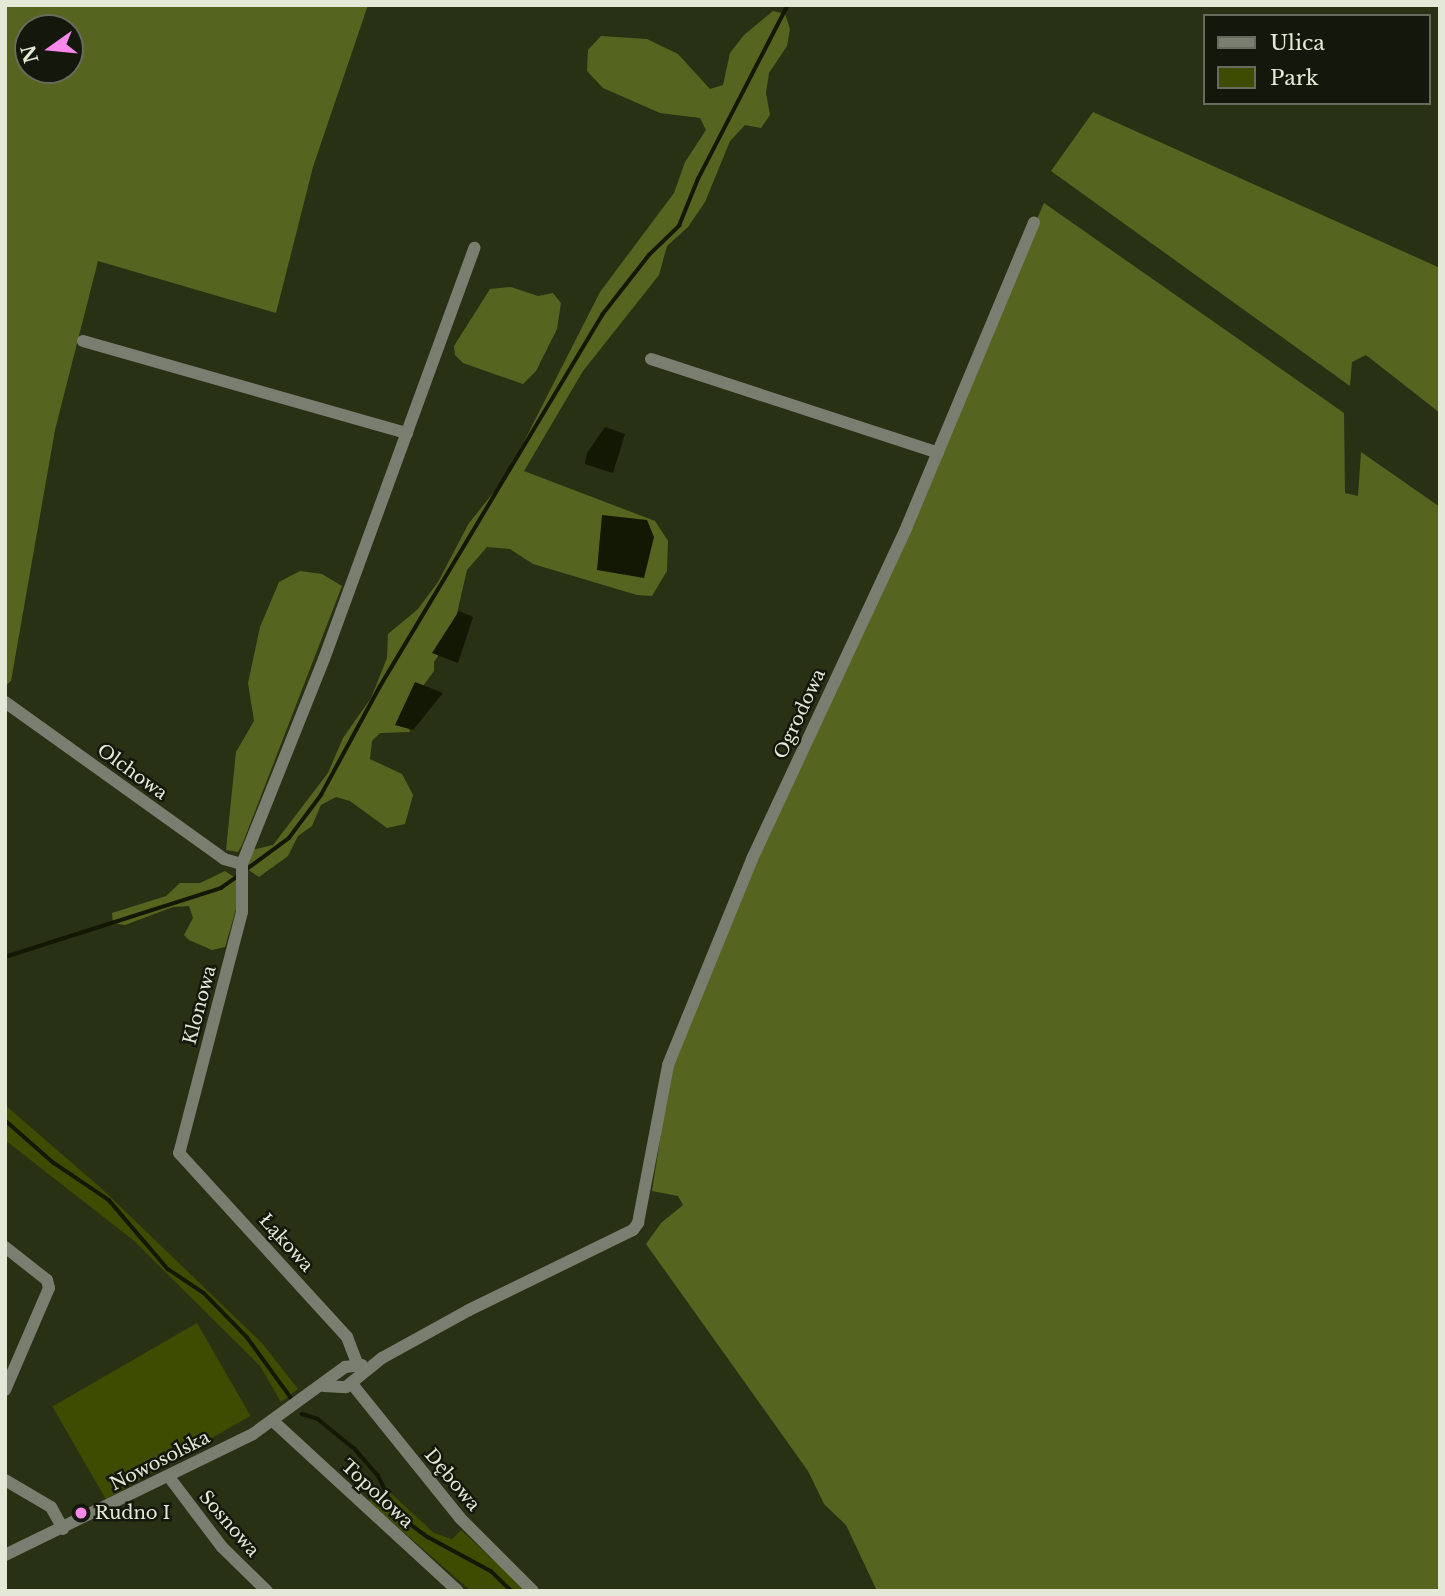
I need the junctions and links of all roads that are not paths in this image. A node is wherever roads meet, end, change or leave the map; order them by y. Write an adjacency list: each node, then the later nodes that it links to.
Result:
1 (1034, 223): 6 (street, Ogrodowa)
2 (474, 248): 5 (street)
3 (83, 341): 5 (street)
4 (651, 359): 6 (street)
5 (407, 433): 8 (street)
6 (938, 453): 10 (street, Ogrodowa)
7 (5, 702): 8 (street, Olchowa)
8 (242, 864): 9 (street, Klonowa)
9 (179, 1153): 12 (street, Łąkowa)
10 (633, 1230): 12 (street, Nowosolska)
11 (5, 1247): 15 (street)
12 (360, 1366): 13 (street, Nowosolska); 14 (street, Nowosolska)
13 (352, 1384): 14 (street); 23 (street, Dębowa)
14 (324, 1386): 16 (street, Nowosolska)
15 (5, 1390)
16 (273, 1422): 17 (street, Nowosolska); 22 (street, Topolowa)
17 (169, 1477): 19 (street, Nowosolska); 21 (street, Sosnowa)
18 (5, 1480): 19 (street)
19 (63, 1530): 20 (street, Nowosolska)
20 (5, 1555)
21 (267, 1591)
22 (458, 1591)
23 (533, 1591)

